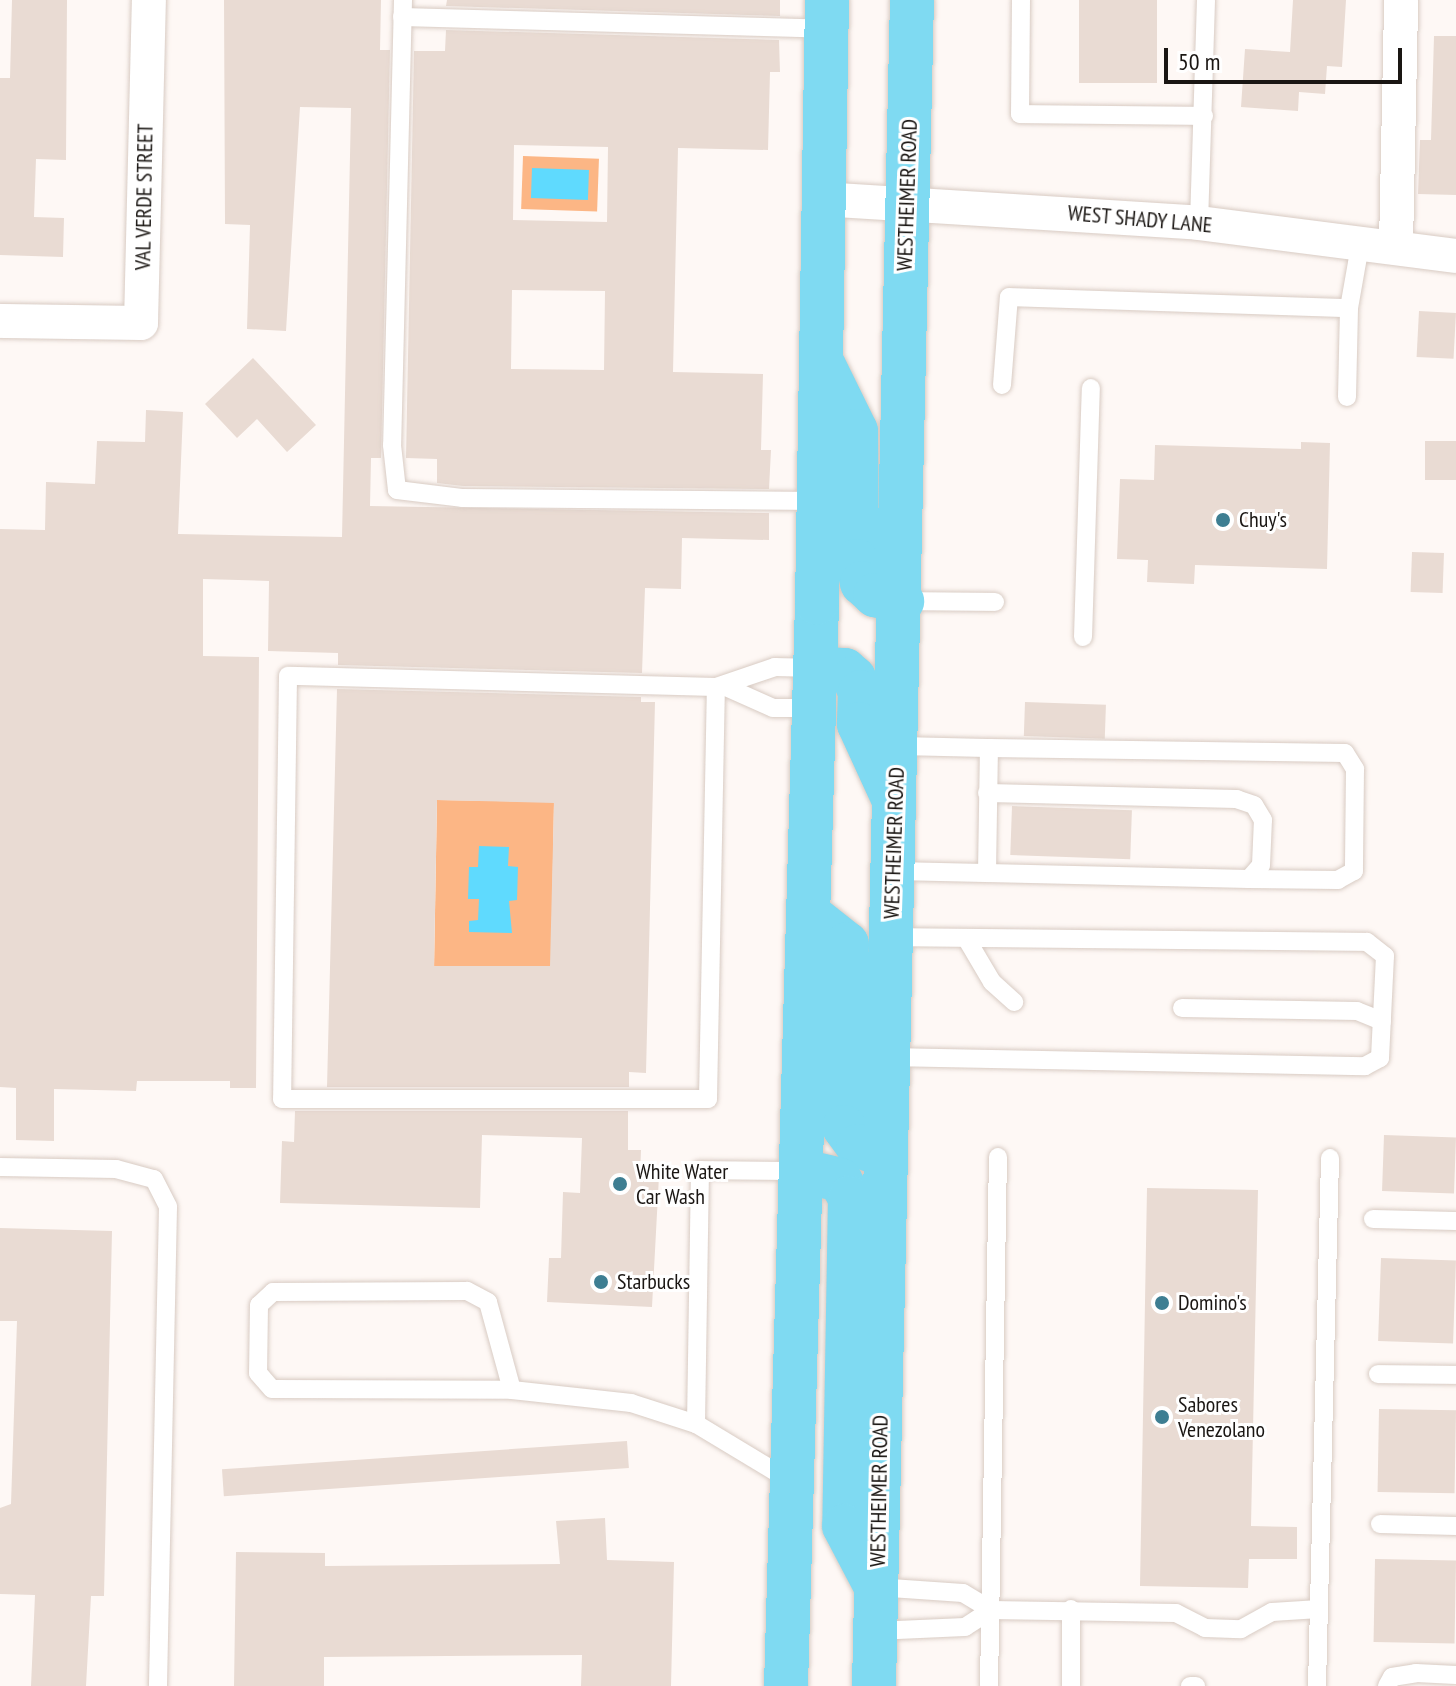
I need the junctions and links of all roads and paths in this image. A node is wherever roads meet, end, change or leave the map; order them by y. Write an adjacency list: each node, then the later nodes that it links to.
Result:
1 (149, 0): 16 (street, VAL VERDE STREET)
2 (912, 0): 10 (main road, WESTHEIMER ROAD)
3 (1021, 0): 8 (lane)
4 (1206, 0): 8 (lane)
5 (1401, 0): 13 (street)
6 (403, 9): 7 (lane); 21 (lane)
7 (827, 15): 9 (main road)
8 (1204, 116): 11 (lane)
9 (822, 199): 10 (street, WEST SHADY LANE); 17 (main road)
10 (908, 202): 11 (street, WEST SHADY LANE); 22 (main road, WESTHEIMER ROAD)
11 (1199, 223): 12 (street, WEST SHADY LANE)
12 (1361, 240): 13 (street, WEST SHADY LANE); 15 (lane)
13 (1396, 246): 14 (street, WEST SHADY LANE)
14 (1456, 256)
15 (1349, 308): 18 (lane); 20 (lane)
16 (0, 321)
17 (821, 360): 21 (main road); 22 (main road)
18 (1002, 385)
19 (1091, 388): 24 (lane)
20 (1347, 397)
21 (819, 501): 26 (main road)
22 (902, 601): 23 (lane); 27 (main road, WESTHEIMER ROAD)
23 (995, 602)
24 (1083, 637)
25 (721, 687): 25 (lane); 26 (lane); 26 (lane)
26 (815, 688): 30 (main road); 34 (main road)
27 (898, 746): 28 (lane); 30 (main road, WESTHEIMER ROAD)
28 (989, 748): 29 (lane); 33 (lane)
29 (987, 793): 32 (lane); 33 (lane)
30 (895, 802): 31 (main road, WESTHEIMER ROAD)
31 (893, 871): 32 (lane); 35 (main road, WESTHEIMER ROAD)
32 (987, 873): 33 (lane)
33 (1249, 879)
34 (809, 914): 41 (main road); 45 (main road)
35 (891, 937): 36 (lane); 40 (main road, WESTHEIMER ROAD)
36 (966, 938): 37 (lane); 39 (lane)
37 (1014, 1002)
38 (1182, 1008): 39 (lane)
39 (1382, 1021): 40 (lane)
40 (888, 1057): 41 (main road, WESTHEIMER ROAD)
41 (885, 1155): 55 (main road, WESTHEIMER ROAD)
42 (998, 1157): 58 (lane)
43 (1330, 1158): 57 (lane)
44 (0, 1167): 61 (lane)
45 (802, 1171): 51 (lane); 52 (main road); 55 (main road)
46 (1373, 1219): 47 (lane)
47 (1456, 1221)
48 (1378, 1374): 49 (lane)
49 (1456, 1375)
50 (512, 1390): 50 (lane); 51 (lane)
51 (696, 1424): 52 (lane)
52 (791, 1481): 62 (main road)
53 (1380, 1524): 54 (lane)
54 (1456, 1526)
55 (876, 1587): 58 (lane); 59 (main road, WESTHEIMER ROAD)
56 (1071, 1609): 57 (lane); 58 (lane); 65 (lane)
57 (1319, 1609): 68 (lane)
58 (991, 1610): 59 (lane); 64 (lane)
59 (875, 1631): 63 (main road, WESTHEIMER ROAD)
60 (1456, 1675): 69 (lane)
61 (158, 1686)
62 (786, 1686)
63 (874, 1686)
64 (989, 1686)
65 (1071, 1686)
66 (1190, 1686): 67 (lane)
67 (1196, 1686)
68 (1317, 1686)
69 (1387, 1686)

